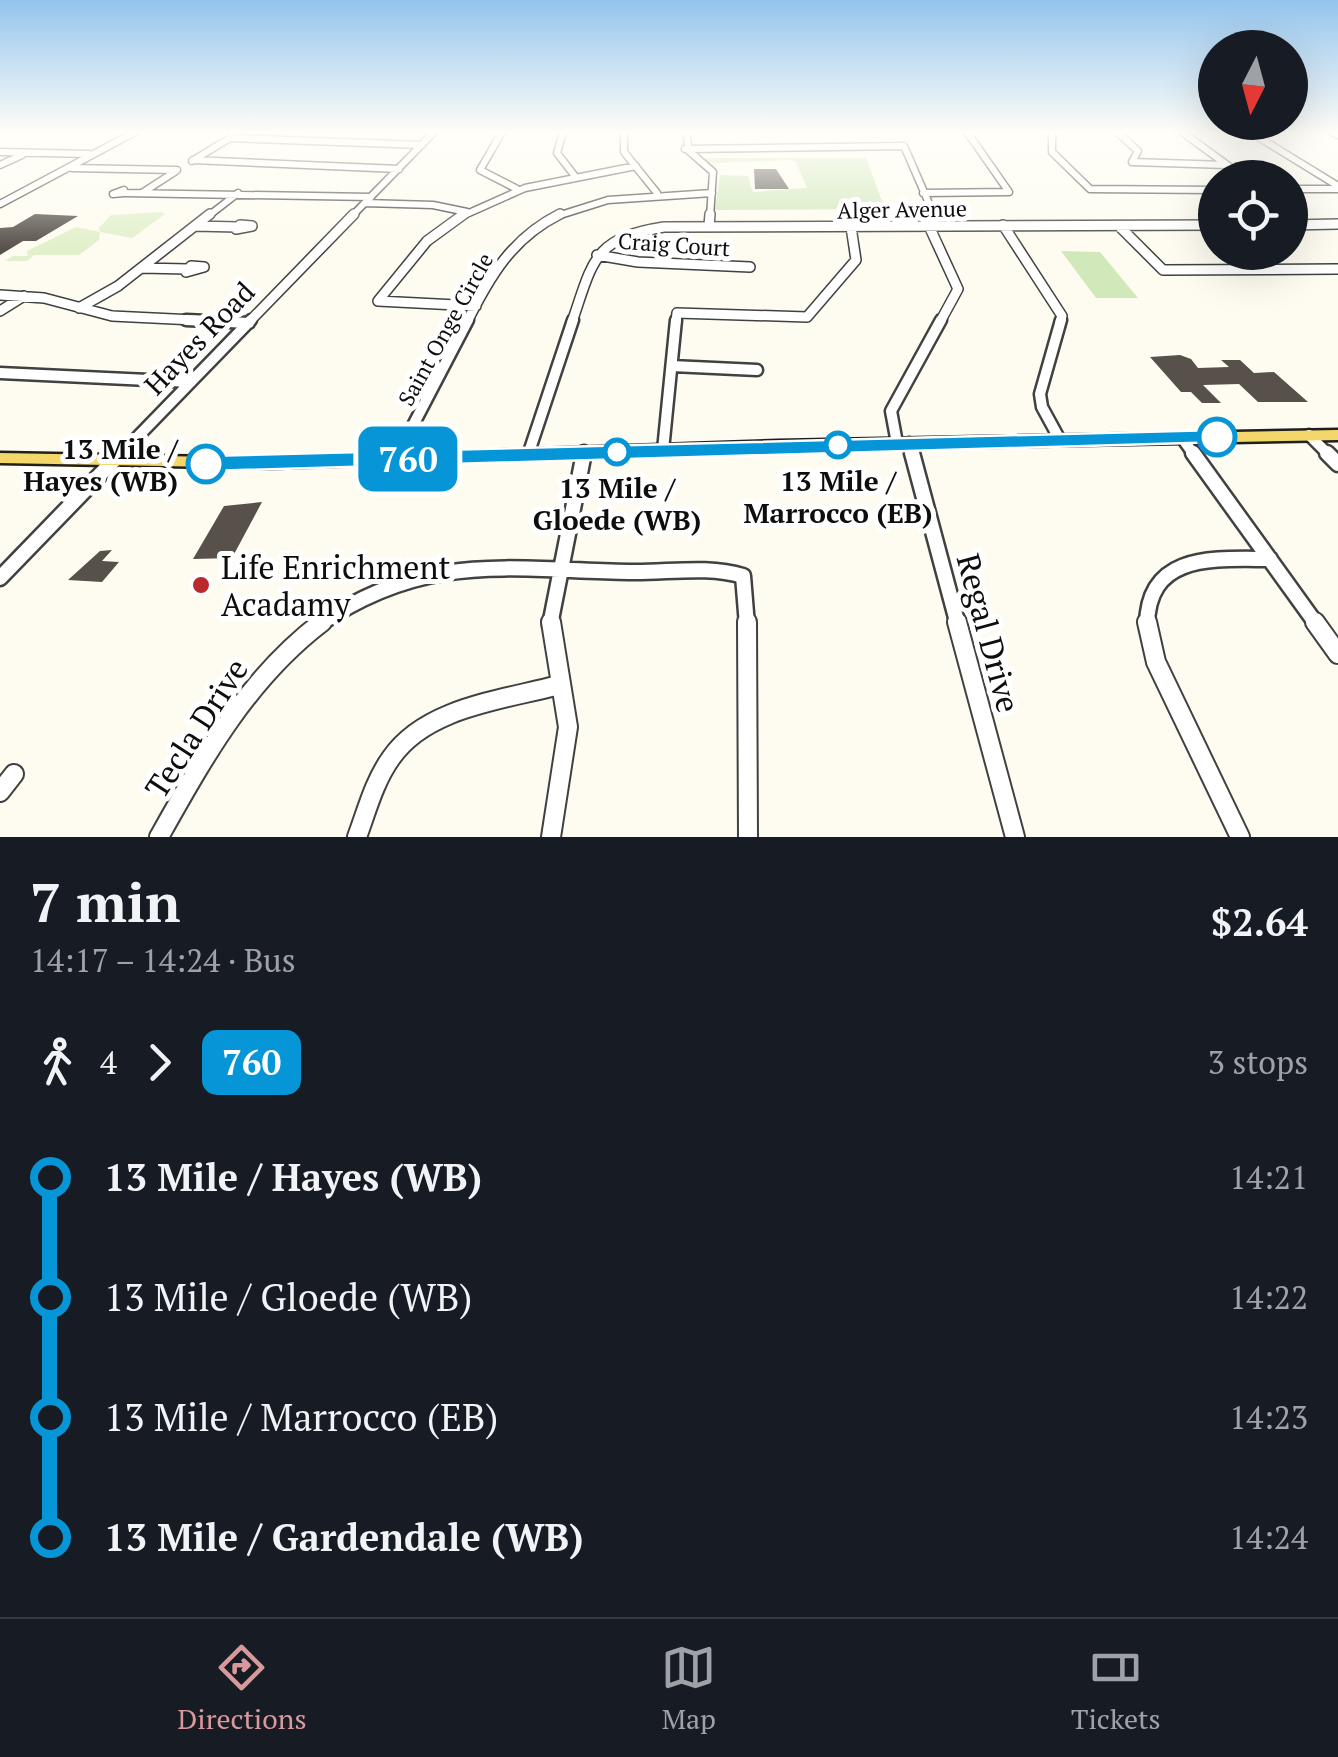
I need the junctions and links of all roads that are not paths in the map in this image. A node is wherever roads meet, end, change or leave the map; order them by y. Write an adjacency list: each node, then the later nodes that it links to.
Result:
1 (61, 171): 25 (street)
2 (176, 171): 20 (street)
3 (396, 171): 24 (street, Hayes Road)
4 (482, 171): 16 (street)
5 (571, 171): 13 (street)
6 (601, 171): 13 (street)
7 (640, 171): 22 (street)
8 (712, 171): 23 (street)
9 (914, 171): 19 (street)
10 (994, 171): 19 (street)
11 (1071, 171): 17 (street)
12 (1311, 171): 14 (street)
13 (574, 175): 16 (street)
14 (1338, 188): 15 (street)
15 (1308, 189)
16 (519, 190): 27 (street)
17 (1198, 190)
18 (125, 192): 20 (street)
19 (923, 192): 26 (street)
20 (142, 193): 21 (street)
21 (238, 193): 24 (street); 32 (street)
22 (657, 193): 23 (street, Saint Onge Circle); 45 (street, Saint Onge Circle)
23 (712, 193): 33 (street)
24 (368, 200): 27 (street); 48 (street, Hayes Road)
25 (0, 204)
26 (931, 208)
27 (467, 212): 45 (street)
28 (1308, 224): 29 (street)
29 (1338, 224)
30 (1003, 225): 34 (street, Alger Avenue); 35 (street, Alger Avenue); 56 (street)
31 (1198, 225): 35 (street, Alger Avenue)
32 (195, 226): 36 (street); 40 (street)
33 (710, 226): 37 (street, Alger Avenue); 38 (street, Alger Avenue)
34 (929, 226): 37 (street, Alger Avenue); 57 (street, Regal Drive)
35 (1119, 226): 42 (street)
36 (237, 227)
37 (851, 227): 49 (street)
38 (597, 255): 39 (street, Craig Court); 60 (street)
39 (750, 267)
40 (142, 268): 41 (street); 46 (street)
41 (187, 269)
42 (1338, 270)
43 (0, 295): 44 (street)
44 (24, 296): 46 (street); 47 (street)
45 (476, 306): 62 (street, Saint Onge Circle)
46 (79, 308): 48 (street)
47 (0, 311)
48 (249, 322): 52 (street, Hayes Road)
49 (672, 366): 50 (street); 58 (street)
50 (757, 370)
51 (0, 373): 52 (street)
52 (191, 382): 63 (street, Hayes Road)
53 (1308, 435): 54 (main road); 55 (main road); 64 (street)
54 (1338, 435)
55 (1182, 438): 56 (main road); 65 (street)
56 (1060, 440): 57 (main road)
57 (903, 443): 58 (main road); 76 (street, Regal Drive)
58 (663, 450): 59 (main road)
59 (584, 453): 60 (main road); 66 (street)
60 (528, 455): 62 (main road)
61 (0, 458): 63 (main road)
62 (395, 459): 63 (main road)
63 (113, 462): 67 (street, Hayes Road)
64 (1338, 464)
65 (1270, 558): 68 (street); 77 (street)
66 (560, 569): 69 (street); 72 (street, Tecla Drive); 75 (street, Tecla Drive)
67 (0, 578)
68 (1338, 654)
69 (559, 684): 73 (street); 74 (street)
70 (14, 774): 71 (street)
71 (0, 792)
72 (160, 837)
73 (357, 837)
74 (551, 837)
75 (748, 837)
76 (1015, 837)
77 (1240, 837)

